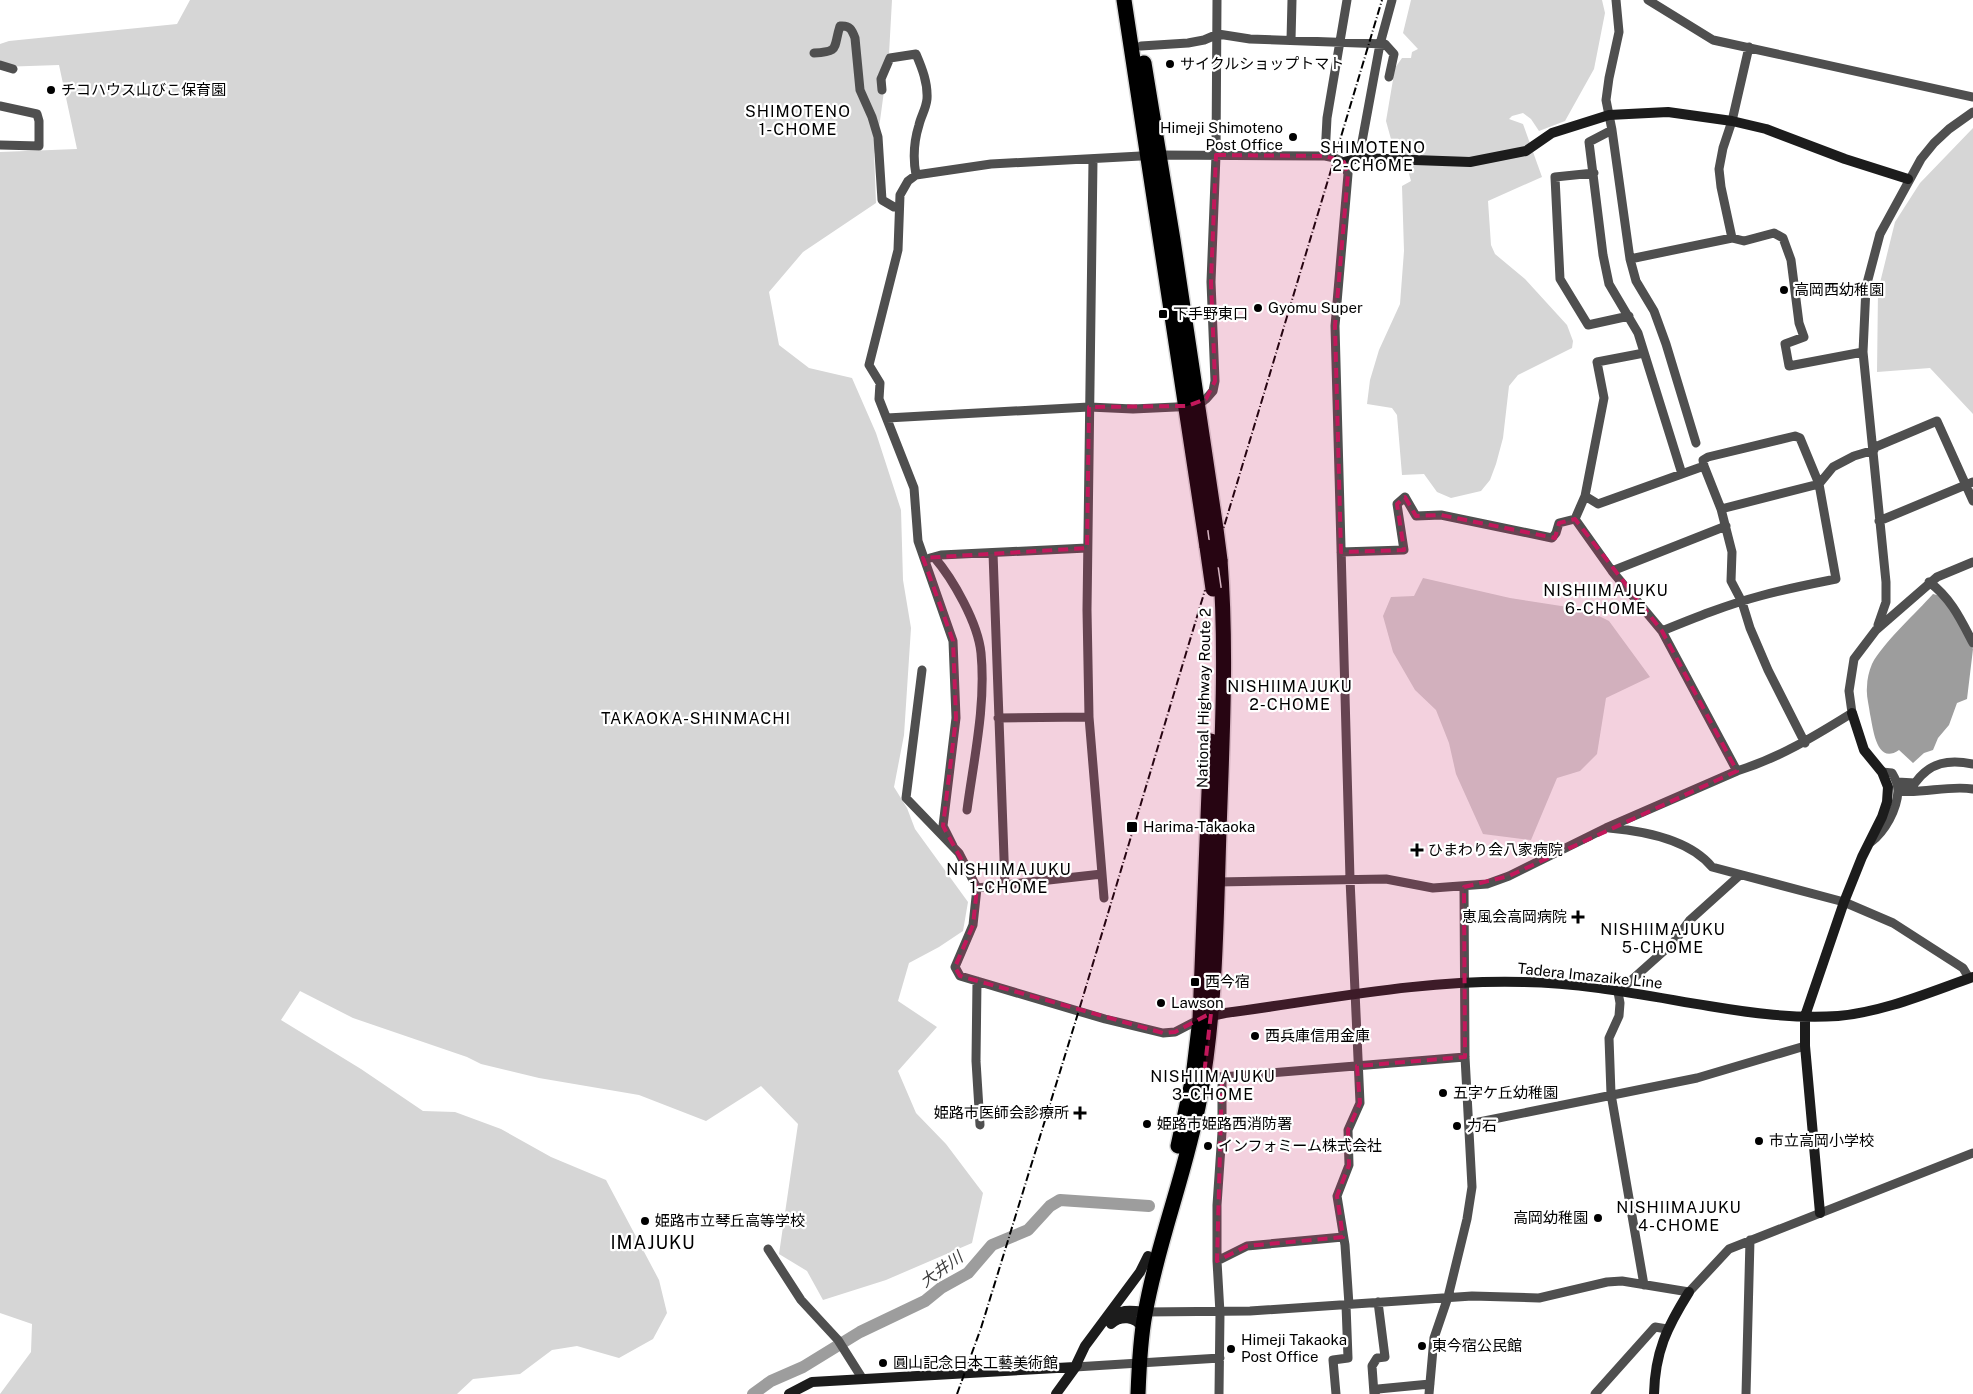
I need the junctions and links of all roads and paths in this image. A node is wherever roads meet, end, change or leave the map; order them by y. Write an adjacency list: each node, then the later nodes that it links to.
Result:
1 (1124, 0): 28 (highway, National Highway Route 2)
2 (1134, 0): 13 (highway, National Highway Route 2)
3 (1217, 0): 9 (street)
4 (1292, 0): 10 (street)
5 (1347, 0): 11 (street)
6 (1392, 0): 12 (street)
7 (1616, 0): 23 (street)
8 (1648, 0): 14 (street)
9 (1218, 34): 10 (street); 13 (street); 27 (street)
10 (1291, 40): 11 (street)
11 (1340, 43): 12 (street); 29 (street)
12 (1380, 44): 18 (street); 30 (street)
13 (1141, 46): 28 (highway, National Highway Route 2)
14 (1749, 47): 20 (street); 24 (street)
15 (814, 53): 36 (street)
16 (0, 65): 17 (street)
17 (14, 69)
18 (1389, 77)
19 (882, 90): 34 (street)
20 (1973, 97)
21 (0, 106): 26 (street)
22 (1973, 112): 35 (street)
23 (1609, 115): 24 (street); 25 (street); 30 (street)
24 (1732, 121): 35 (street); 37 (street)
25 (1612, 130): 33 (street); 38 (street)
26 (0, 145)
27 (1216, 155): 28 (street); 29 (street); 42 (street)
28 (1153, 156): 31 (street); 42 (highway, National Highway Route 2)
29 (1325, 156): 32 (street)
30 (1359, 158): 32 (street)
31 (1092, 160): 34 (street); 43 (street)
32 (1344, 162): 58 (street)
33 (1594, 173): 39 (street); 39 (street)
34 (916, 175): 36 (street)
35 (1908, 180): 40 (street)
36 (899, 207): 44 (street)
37 (1732, 238): 38 (street); 40 (street)
38 (1630, 259): 45 (street)
39 (1629, 316): 41 (street)
40 (1863, 352): 46 (street)
41 (1644, 353): 48 (street); 51 (street)
42 (1192, 406): 43 (street); 86 (highway, National Highway Route 2, bridge); 98 (highway, National Highway Route 2, bridge)
43 (1089, 407): 44 (street); 57 (street)
44 (887, 418): 61 (street)
45 (1696, 443)
46 (1874, 449): 49 (street); 50 (street); 55 (street)
47 (1704, 466): 48 (street); 49 (street); 53 (street)
48 (1682, 474): 51 (street)
49 (1819, 484): 53 (street); 65 (street)
50 (1969, 484): 52 (street); 55 (street)
51 (1585, 496): 54 (street)
52 (1973, 501)
53 (1721, 510): 56 (street)
54 (1575, 519): 58 (street); 63 (street)
55 (1879, 521): 66 (street)
56 (1726, 526): 63 (street); 65 (street)
57 (1087, 548): 59 (street); 71 (street)
58 (1341, 552): 85 (street)
59 (992, 553): 60 (street); 72 (street)
60 (934, 557): 61 (street); 79 (street)
61 (923, 558): 82 (street)
62 (1973, 562): 64 (street)
63 (1612, 571): 67 (street)
64 (1929, 582): 66 (street); 68 (street)
65 (1742, 602): 67 (street); 73 (street)
66 (1876, 630): 70 (street)
67 (1662, 631): 75 (street)
68 (1973, 643)
69 (922, 670): 82 (street)
70 (1852, 714): 73 (street); 76 (street)
71 (1089, 717): 72 (street); 83 (street)
72 (998, 718): 87 (street)
73 (1805, 743): 75 (street)
74 (1973, 764): 77 (street)
75 (1737, 771): 80 (street)
76 (1882, 772): 77 (street); 81 (street)
77 (1897, 786): 78 (street); 81 (street)
78 (1973, 789)
79 (968, 810)
80 (1606, 828): 84 (street); 88 (street)
81 (1869, 844): 91 (street)
82 (953, 846): 89 (street)
83 (1102, 874): 87 (street); 90 (street)
84 (1740, 876): 91 (street); 95 (street)
85 (1350, 880): 86 (street); 88 (street); 96 (street)
86 (1217, 882): 98 (highway, National Highway Route 2)
87 (1004, 885): 89 (street)
88 (1464, 886): 94 (street)
89 (977, 888): 93 (street)
90 (1104, 898)
91 (1844, 902): 92 (street); 97 (street)
92 (1971, 977): 97 (street, Tadera Imazaike Line)
93 (977, 981): 98 (street); 106 (street)
94 (1464, 982): 95 (street, Tadera Imazaike Line); 96 (street, Tadera Imazaike Line); 100 (street)
95 (1618, 992): 97 (street, Tadera Imazaike Line); 104 (street)
96 (1355, 995): 98 (street, Tadera Imazaike Line); 101 (street)
97 (1805, 1016): 99 (street)
98 (1205, 1017): 102 (highway, National Highway Route 2); 112 (highway, National Highway Route 2)
99 (1805, 1046): 104 (street); 108 (street)
100 (1465, 1057): 101 (street); 105 (street)
101 (1358, 1066): 103 (street); 109 (street)
102 (1204, 1075): 103 (street); 120 (highway, National Highway Route 2)
103 (1222, 1077): 113 (street)
104 (1611, 1094): 105 (street); 114 (street)
105 (1468, 1124): 116 (street)
106 (980, 1125)
107 (1973, 1153): 108 (street)
108 (1820, 1213): 110 (street)
109 (1343, 1237): 113 (street); 118 (street)
110 (1750, 1240): 115 (street); 136 (street)
111 (768, 1249): 126 (street)
112 (1148, 1256): 125 (street)
113 (1217, 1261): 119 (street)
114 (1644, 1285): 115 (street); 116 (street)
115 (1689, 1292): 121 (street)
116 (1448, 1297): 117 (street); 127 (street)
117 (1378, 1302): 118 (street); 127 (street)
118 (1347, 1305): 119 (street); 132 (street)
119 (1220, 1313): 120 (street); 123 (street)
120 (1144, 1320): 122 (street); 122 (street); 124 (highway, National Highway Route 2)
121 (1667, 1329): 134 (street); 135 (street)
122 (1105, 1330): 125 (street)
123 (1220, 1358): 124 (street); 131 (street)
124 (1139, 1362): 125 (street); 130 (highway, National Highway Route 2)
125 (1075, 1367): 126 (street); 129 (street)
126 (862, 1378): 128 (street)
127 (1430, 1384): 133 (street)
128 (789, 1394)
129 (1056, 1394)
130 (1138, 1394)
131 (1219, 1394)
132 (1336, 1394)
133 (1429, 1394)
134 (1596, 1394)
135 (1654, 1394)
136 (1746, 1394)

